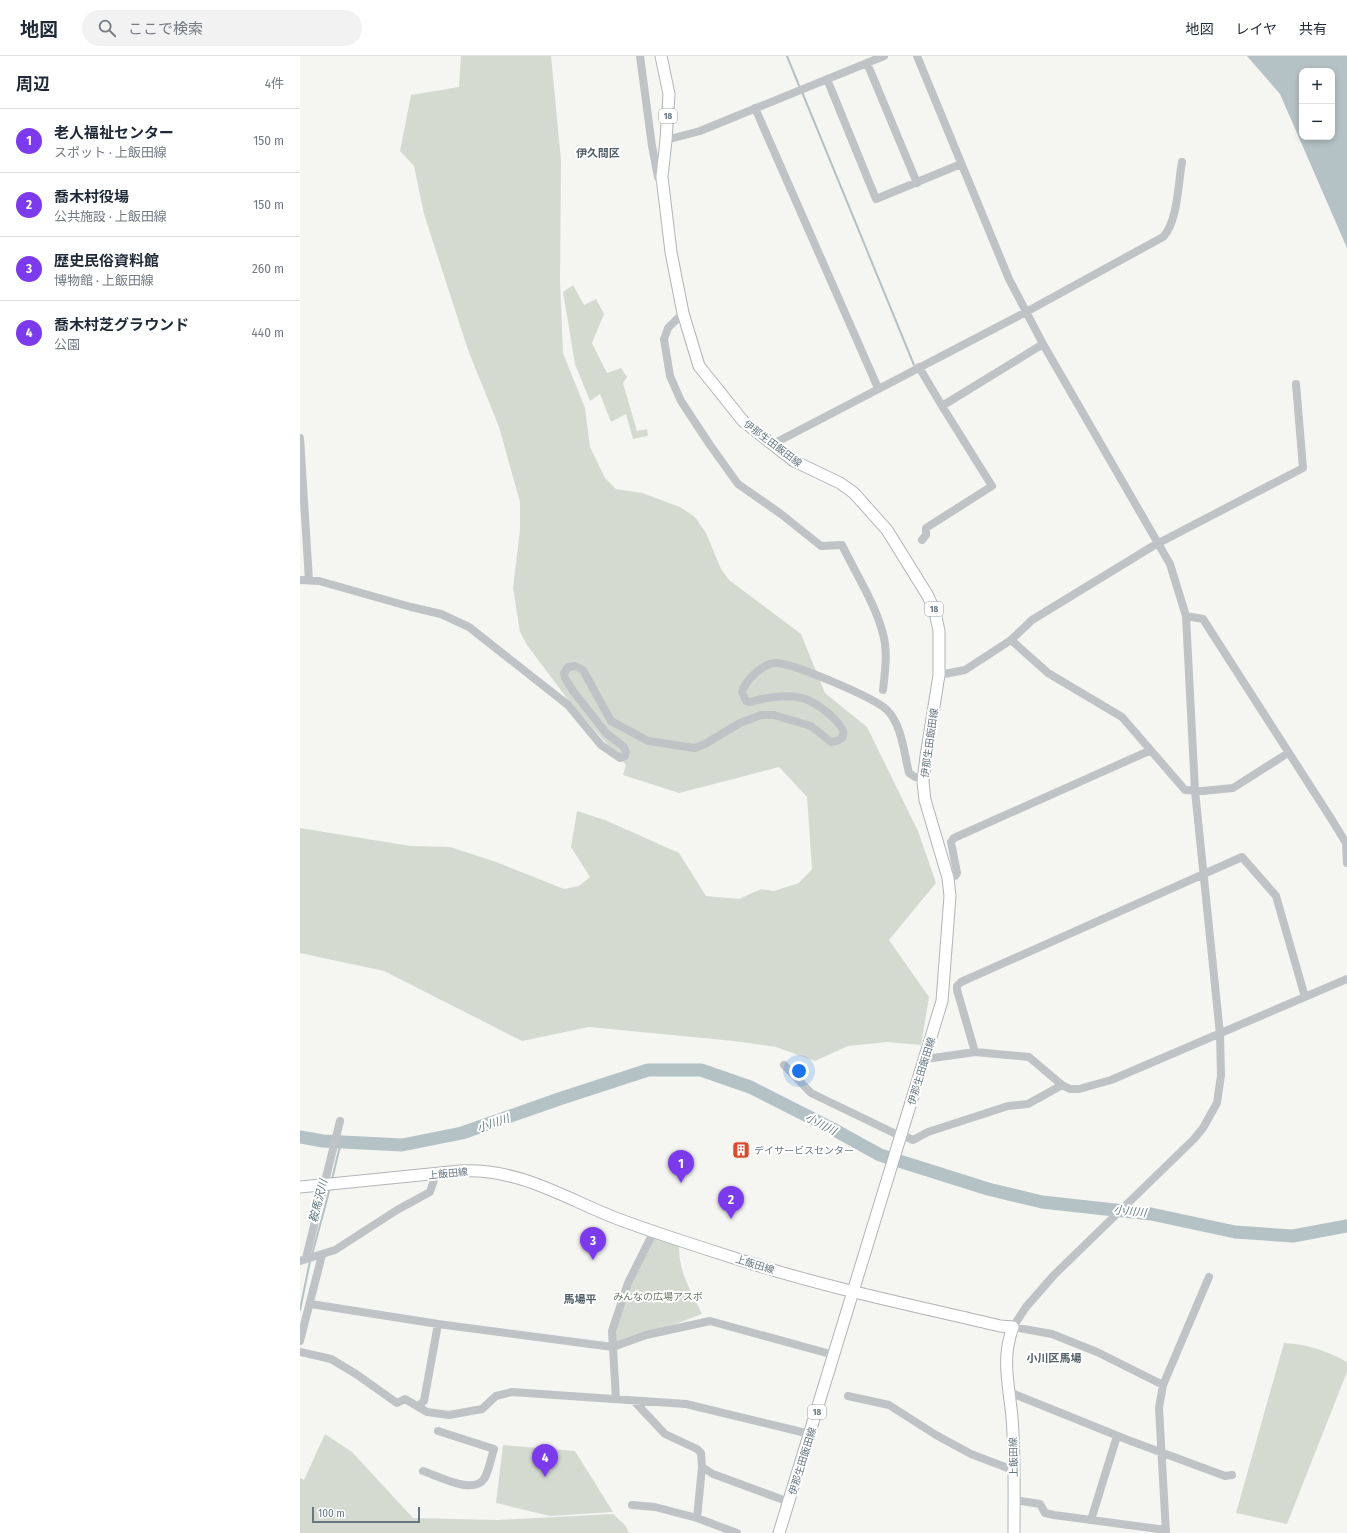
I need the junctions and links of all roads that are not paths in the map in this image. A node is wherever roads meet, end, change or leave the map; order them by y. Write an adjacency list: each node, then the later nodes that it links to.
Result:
1 (640, 56): 12 (street)
2 (661, 56): 8 (main road, 伊那生田飯田線 / 18)
3 (884, 56): 5 (street)
4 (916, 56): 10 (street)
5 (867, 63): 6 (street); 11 (street)
6 (827, 79): 7 (street); 11 (street)
7 (755, 108): 8 (street); 18 (street)
8 (666, 140): 12 (main road, 伊那生田飯田線 / 18)
9 (1182, 162): 13 (street)
10 (961, 164): 11 (street); 13 (street)
11 (917, 183)
12 (663, 186): 14 (main road, 伊那生田飯田線 / 18)
13 (1026, 312): 15 (street); 16 (street)
14 (683, 313): 21 (main road, 伊那生田飯田線 / 18); 28 (street)
15 (1043, 344): 19 (street); 23 (street)
16 (919, 368): 18 (street); 19 (street)
17 (1296, 384): 23 (street)
18 (878, 388): 21 (street)
19 (942, 406): 22 (street)
20 (300, 438): 24 (street)
21 (773, 444): 27 (main road, 伊那生田飯田線 / 18)
22 (922, 540)
23 (1158, 544): 25 (street); 26 (street)
24 (304, 580): 31 (street)
25 (1186, 616): 30 (street); 32 (street)
26 (1011, 640): 27 (street); 29 (street)
27 (939, 675): 35 (main road, 伊那生田飯田線 / 18)
28 (883, 690)
29 (1149, 750): 32 (street); 35 (street)
30 (1288, 753): 32 (street); 33 (street)
31 (916, 777)
32 (1195, 791): 34 (street)
33 (1347, 863)
34 (1204, 873): 37 (street); 38 (street); 39 (street)
35 (948, 878): 40 (main road, 伊那生田飯田線 / 18)
36 (1347, 979): 37 (street)
37 (1305, 997): 38 (street)
38 (1220, 1034): 42 (street); 55 (street)
39 (975, 1052): 40 (street); 42 (street)
40 (926, 1059): 44 (main road, 伊那生田飯田線 / 18)
41 (784, 1065): 44 (street)
42 (1062, 1085): 44 (street)
43 (339, 1123): 46 (street)
44 (899, 1136): 52 (main road, 伊那生田飯田線 / 18)
45 (436, 1174): 46 (main road, 上飯田線); 48 (main road, 上飯田線); 49 (street)
46 (325, 1185): 47 (main road, 上飯田線); 50 (street)
47 (300, 1187)
48 (654, 1231): 52 (main road, 上飯田線); 57 (street)
49 (322, 1255): 50 (street); 53 (street)
50 (303, 1260)
51 (1209, 1277): 60 (street)
52 (853, 1291): 55 (main road, 上飯田線); 59 (main road, 伊那生田飯田線 / 18)
53 (311, 1304): 54 (street); 56 (street)
54 (438, 1324): 57 (street); 65 (street)
55 (1013, 1327): 60 (street); 61 (main road, 上飯田線)
56 (300, 1341)
57 (613, 1347): 59 (street); 63 (street)
58 (300, 1352): 65 (street)
59 (834, 1355): 67 (main road, 伊那生田飯田線 / 18)
60 (1163, 1385): 69 (street)
61 (1009, 1392): 68 (street); 71 (main road, 上飯田線)
62 (848, 1396): 71 (street)
63 (616, 1399): 64 (street); 65 (street)
64 (634, 1400): 67 (street); 70 (street)
65 (418, 1406)
66 (438, 1432): 72 (street)
67 (810, 1434): 75 (main road, 伊那生田飯田線 / 18)
68 (1117, 1436): 69 (street); 78 (street)
69 (1160, 1451): 73 (street); 79 (street)
70 (702, 1467): 75 (street); 77 (street)
71 (1013, 1470): 74 (main road, 上飯田線)
72 (423, 1471)
73 (1232, 1475)
74 (1014, 1500): 78 (street); 82 (main road, 上飯田線)
75 (789, 1502): 81 (main road, 伊那生田飯田線 / 18)
76 (632, 1505): 77 (street)
77 (697, 1518): 80 (street)
78 (1091, 1520): 79 (street)
79 (1166, 1532)
80 (737, 1533)
81 (779, 1533)
82 (1014, 1533)

